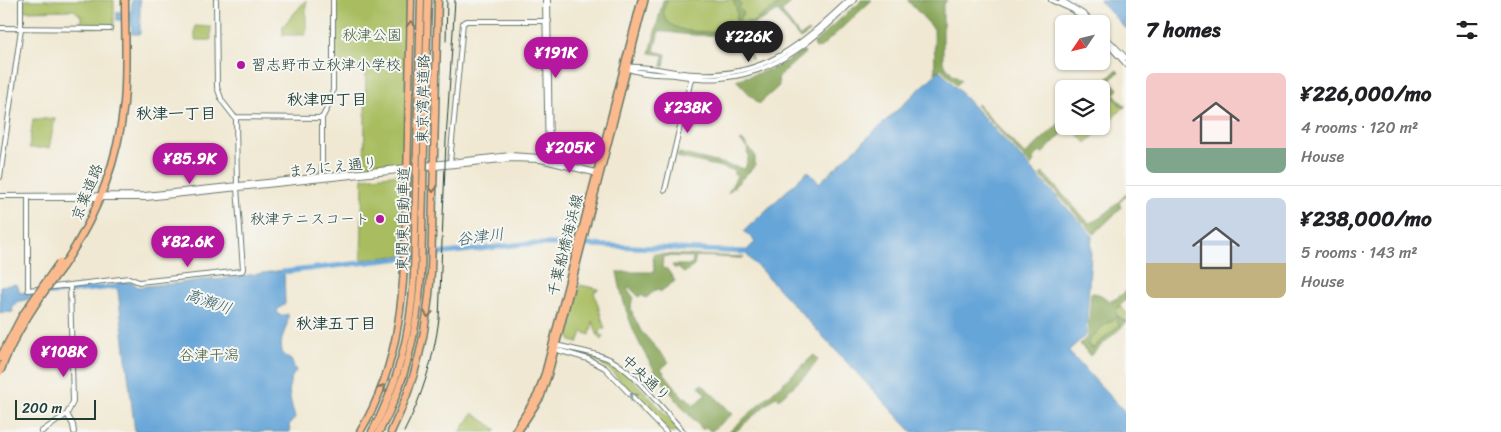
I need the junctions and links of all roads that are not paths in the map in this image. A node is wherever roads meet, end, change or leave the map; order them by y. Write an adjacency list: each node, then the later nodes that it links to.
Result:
1 (21, 0): 22 (street)
2 (121, 0): 17 (highway, 京葉道路)
3 (125, 0): 17 (highway, 京葉道路)
4 (216, 0): 31 (street)
5 (332, 0): 32 (street)
6 (411, 0): 36 (highway, 東京湾岸道路, one-way to 6)
7 (421, 0): 30 (highway, 東関東自動車道)
8 (428, 0): 30 (highway, 東関東自動車道)
9 (438, 0): 35 (highway, 東京湾岸道路)
10 (546, 0): 20 (street)
11 (641, 0): 28 (main road, 千葉船橋海浜線)
12 (645, 0): 28 (main road, 千葉船橋海浜線)
13 (849, 0): 29 (street)
14 (854, 0): 29 (street)
15 (1051, 0): 18 (street)
16 (1061, 0): 19 (street)
17 (123, 10): 42 (highway, 京葉道路)
18 (1078, 15)
19 (1086, 15)
20 (547, 21): 33 (street); 34 (street)
21 (0, 28): 22 (street)
22 (21, 29): 23 (street); 38 (street)
23 (110, 29)
24 (1110, 44): 26 (street)
25 (1110, 46): 27 (street)
26 (1126, 58)
27 (1126, 64)
28 (626, 68): 29 (street); 37 (main road, 千葉船橋海浜線)
29 (692, 76): 41 (street)
30 (422, 106): 46 (highway, 東関東自動車道, bridge)
31 (235, 117): 32 (street); 40 (street)
32 (322, 118): 39 (street)
33 (549, 160): 34 (street, まろにえ通り); 35 (street, まろにえ通り); 37 (street, まろにえ通り)
34 (450, 162): 35 (street, まろにえ通り)
35 (434, 166): 36 (street, まろにえ通り); 57 (highway, 東京湾岸道路, one-way to 57)
36 (407, 168): 39 (street, まろにえ通り); 54 (highway, 東京湾岸道路, one-way to 36)
37 (598, 173): 48 (main road, 千葉船橋海浜線)
38 (0, 177)
39 (322, 178): 40 (street, まろにえ通り)
40 (237, 187): 42 (street, まろにえ通り); 47 (street)
41 (665, 190)
42 (99, 196): 44 (street, まろにえ通り); 45 (highway, 京葉道路)
43 (0, 197): 44 (street, まろにえ通り)
44 (28, 197): 47 (street)
45 (61, 265): 49 (highway, 京葉道路, bridge); 50 (highway, 京葉道路, bridge)
46 (418, 276): 55 (highway, 東関東自動車道); 56 (highway, 東関東自動車道)
47 (70, 286): 51 (street)
48 (554, 347): 58 (main road, 千葉船橋海浜線); 59 (main road, 千葉船橋海浜線); 60 (street, 中央通り, one-way to 48); 61 (street, 中央通り)
49 (0, 358)
50 (0, 372)
51 (67, 414): 52 (street); 53 (street)
52 (41, 432)
53 (74, 432)
54 (361, 432)
55 (372, 432)
56 (379, 432)
57 (390, 432)
58 (514, 432)
59 (518, 432)
60 (666, 432)
61 (684, 432)

